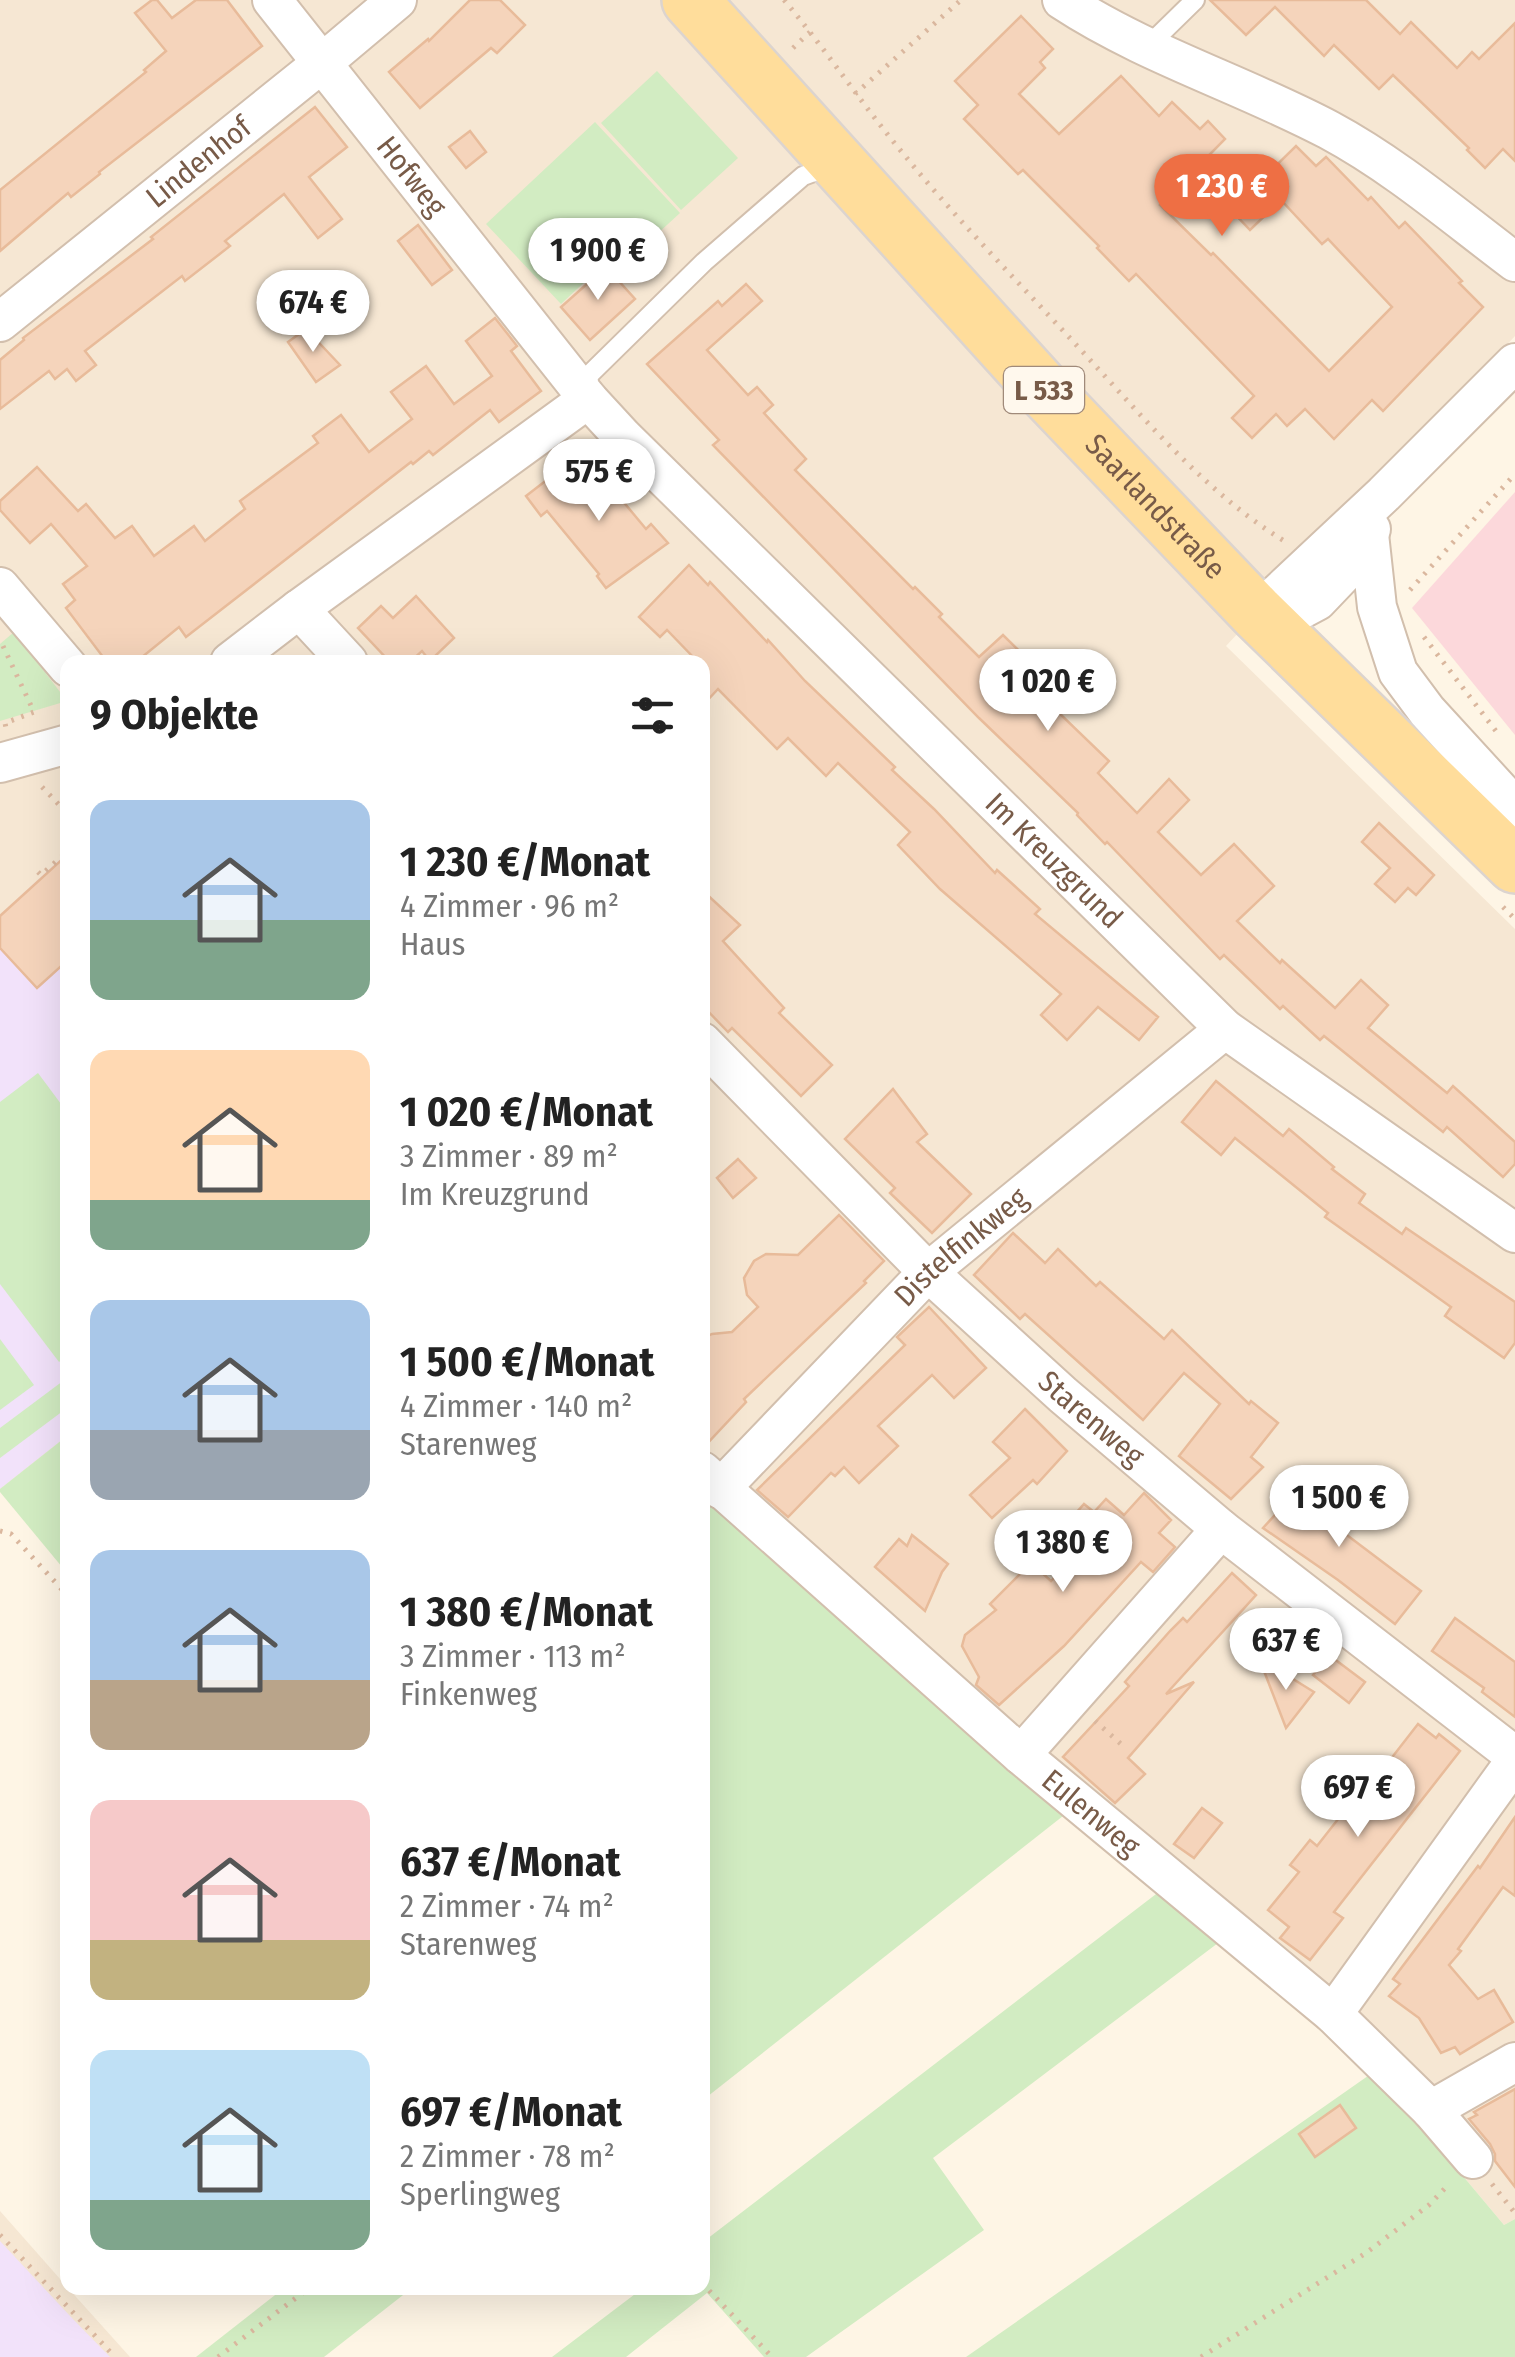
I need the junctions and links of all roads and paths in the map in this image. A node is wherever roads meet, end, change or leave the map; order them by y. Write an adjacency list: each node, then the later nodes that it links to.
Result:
1 (272, 0): 10 (street, Hofweg)
2 (396, 0): 10 (street, Lindenhof)
3 (690, 0): 12 (main road, Saarlandstraße / L 533)
4 (729, 0): 20 (main road, Saarlandstraße / L 533)
5 (784, 0): 11 (path)
6 (961, 0): 11 (path)
7 (1062, 0): 9 (street)
8 (1195, 0): 9 (lane)
9 (1148, 46): 13 (street)
10 (322, 63): 14 (street, Lindenhof); 16 (street, Hofweg)
11 (854, 94): 20 (path)
12 (841, 159): 16 (lane); 20 (main road, Saarlandstraße / L 533)
13 (1515, 262)
14 (0, 322)
15 (1515, 363): 18 (street)
16 (588, 399): 23 (street); 37 (street, Im Kreuzgrund)
17 (1515, 474): 21 (path)
18 (1384, 494): 19 (street); 20 (street)
19 (1369, 534): 20 (street); 32 (street)
20 (1282, 590): 33 (main road, Saarlandstraße / L 533); 35 (main road, Saarlandstraße / L 533)
21 (1403, 598)
22 (6, 606): 28 (street)
23 (298, 609): 26 (street); 27 (street)
24 (1415, 625): 29 (path)
25 (0, 641): 31 (path)
26 (239, 655)
27 (341, 655)
28 (60, 659)
29 (1504, 742)
30 (60, 746): 31 (street)
31 (8, 761)
32 (1515, 814)
33 (1515, 826)
34 (60, 858): 36 (path)
35 (1515, 866)
36 (38, 872)
37 (1224, 1028): 39 (street, Im Kreuzgrund); 40 (street, Distelfinkweg)
38 (710, 1050): 40 (street, Starenweg)
39 (1515, 1233)
40 (928, 1272): 41 (street, Distelfinkweg); 42 (street, Starenweg)
41 (711, 1480): 45 (street, Eulenweg)
42 (1221, 1529): 45 (street); 46 (street, Starenweg)
43 (0, 1531): 44 (path)
44 (60, 1587)
45 (1021, 1755): 47 (street, Eulenweg)
46 (1515, 1758): 47 (street)
47 (1334, 2014): 49 (street, Eulenweg)
48 (1515, 2062): 49 (street)
49 (1431, 2110): 50 (street, Eulenweg)
50 (1473, 2159): 57 (path)
51 (0, 2235): 54 (path)
52 (710, 2291): 56 (path)
53 (300, 2295): 55 (path)
54 (115, 2357)
55 (218, 2357)
56 (772, 2357)
57 (1201, 2357)

